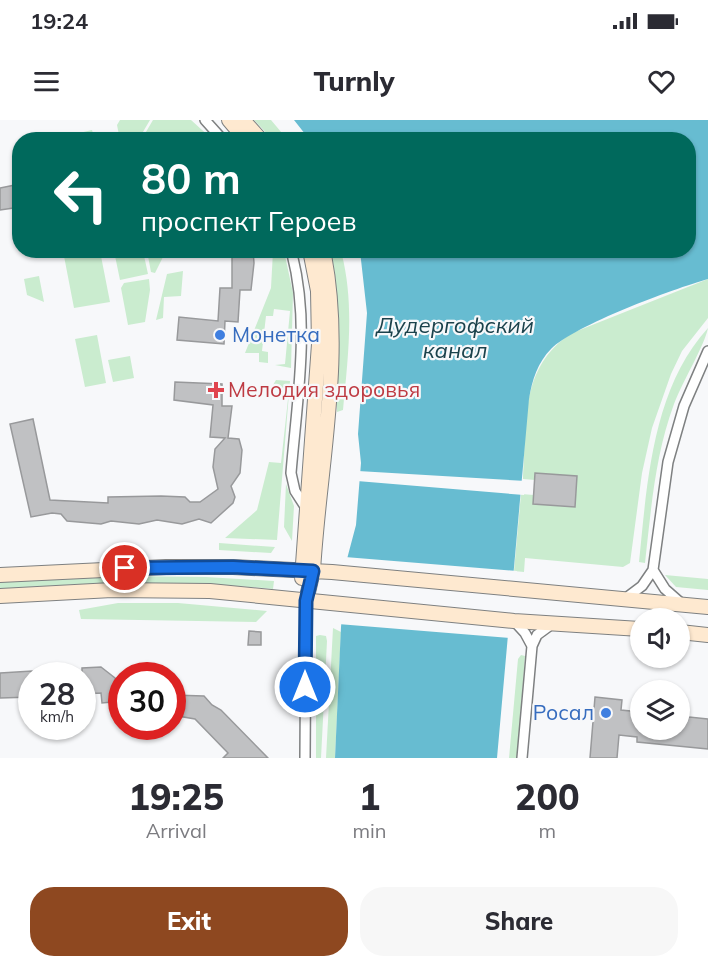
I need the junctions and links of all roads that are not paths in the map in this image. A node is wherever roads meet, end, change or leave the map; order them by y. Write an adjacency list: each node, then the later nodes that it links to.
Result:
1 (205, 120): 4 (street)
2 (229, 120): 5 (street)
3 (243, 120): 6 (street)
4 (216, 132)
5 (239, 132)
6 (254, 132)
7 (293, 258): 11 (street)
8 (312, 258): 11 (street)
9 (324, 258): 13 (street)
10 (708, 351): 12 (street)
11 (306, 508): 13 (street)
12 (652, 570): 16 (street); 18 (street)
13 (307, 571): 14 (street); 16 (street); 17 (street)
14 (0, 575)
15 (0, 596): 17 (street)
16 (626, 598): 18 (street)
17 (306, 601): 20 (street); 28 (street)
18 (683, 604): 19 (street)
19 (708, 607)
20 (514, 621): 21 (street); 27 (street)
21 (552, 624): 22 (street); 27 (street)
22 (630, 628)
23 (690, 633): 25 (street)
24 (690, 635): 26 (street)
25 (708, 635)
26 (708, 644)
27 (532, 646): 29 (street)
28 (305, 758)
29 (522, 758)

